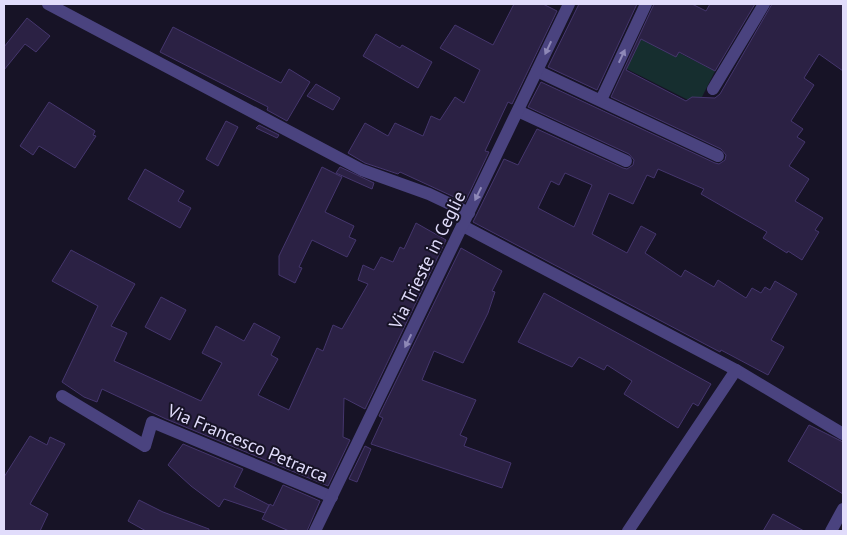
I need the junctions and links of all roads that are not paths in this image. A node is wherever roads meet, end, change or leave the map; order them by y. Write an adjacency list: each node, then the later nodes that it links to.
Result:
1 (48, 4): 11 (street)
2 (569, 4): 5 (street, Via Trieste in Ceglie, one-way to 5)
3 (646, 4): 7 (street, one-way to 3)
4 (764, 4): 6 (street)
5 (537, 71): 7 (street); 8 (street, Via Trieste in Ceglie)
6 (713, 89)
7 (601, 100): 9 (street)
8 (518, 111): 10 (street); 11 (street, Via Trieste in Ceglie, one-way to 11)
9 (718, 156)
10 (626, 161)
11 (469, 213): 12 (street, Via Trieste in Ceglie)
12 (463, 226): 13 (street); 16 (street, Via Trieste in Ceglie, one-way to 16)
13 (736, 370): 15 (street); 19 (street)
14 (62, 396): 16 (street, Via Francesco Petrarca)
15 (843, 434)
16 (332, 497): 18 (street, Via Trieste in Ceglie)
17 (843, 509): 20 (street)
18 (315, 531)
19 (628, 531)
20 (831, 531)

